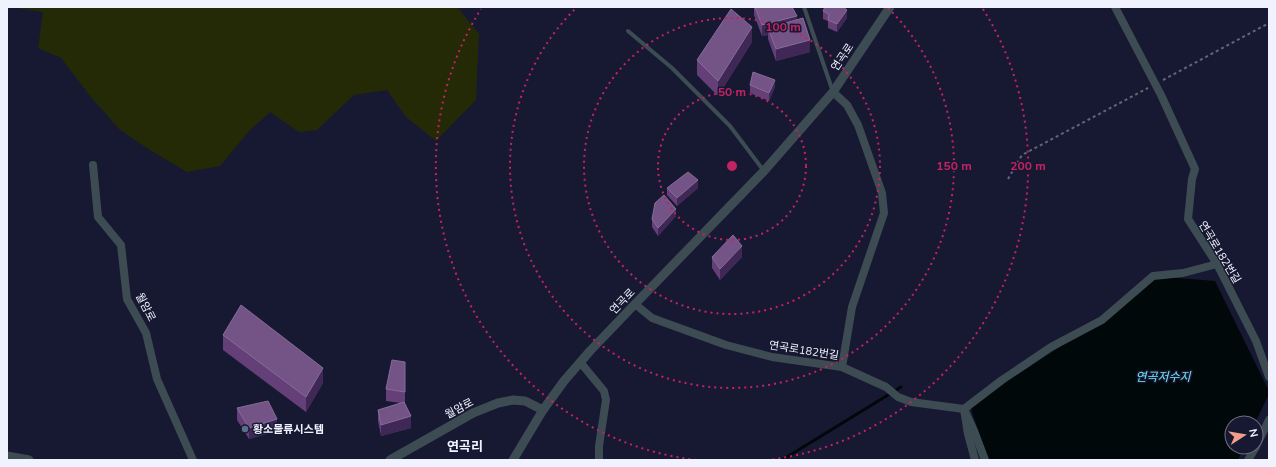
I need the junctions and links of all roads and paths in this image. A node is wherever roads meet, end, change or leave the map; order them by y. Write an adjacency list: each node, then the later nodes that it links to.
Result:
1 (804, 7): 7 (lane)
2 (1115, 7): 6 (street, 연곡로182번길)
3 (887, 8): 7 (street, 연곡로)
4 (1269, 23): 6 (path)
5 (628, 31): 9 (lane)
6 (1155, 84): 10 (path); 11 (street, 연곡로182번길)
7 (833, 92): 9 (street, 연곡로); 14 (street)
8 (93, 165): 22 (street, 월암로)
9 (764, 171): 12 (street, 연곡로)
10 (1008, 179)
11 (1217, 264): 15 (street, 연곡로182번길); 16 (street)
12 (635, 304): 13 (street, 연곡로); 14 (street, 연곡로182번길)
13 (580, 362): 17 (street, 연곡로); 25 (street)
14 (842, 367): 16 (street, 연곡로182번길)
15 (1269, 378)
16 (964, 409): 26 (street); 27 (street)
17 (543, 410): 23 (street, 월암로); 24 (street, 연곡로)
18 (1269, 420): 19 (street)
19 (1264, 430)
20 (7, 456): 21 (street)
21 (29, 460)
22 (193, 460)
23 (390, 460)
24 (513, 460)
25 (599, 460)
26 (975, 460)
27 (984, 460)

